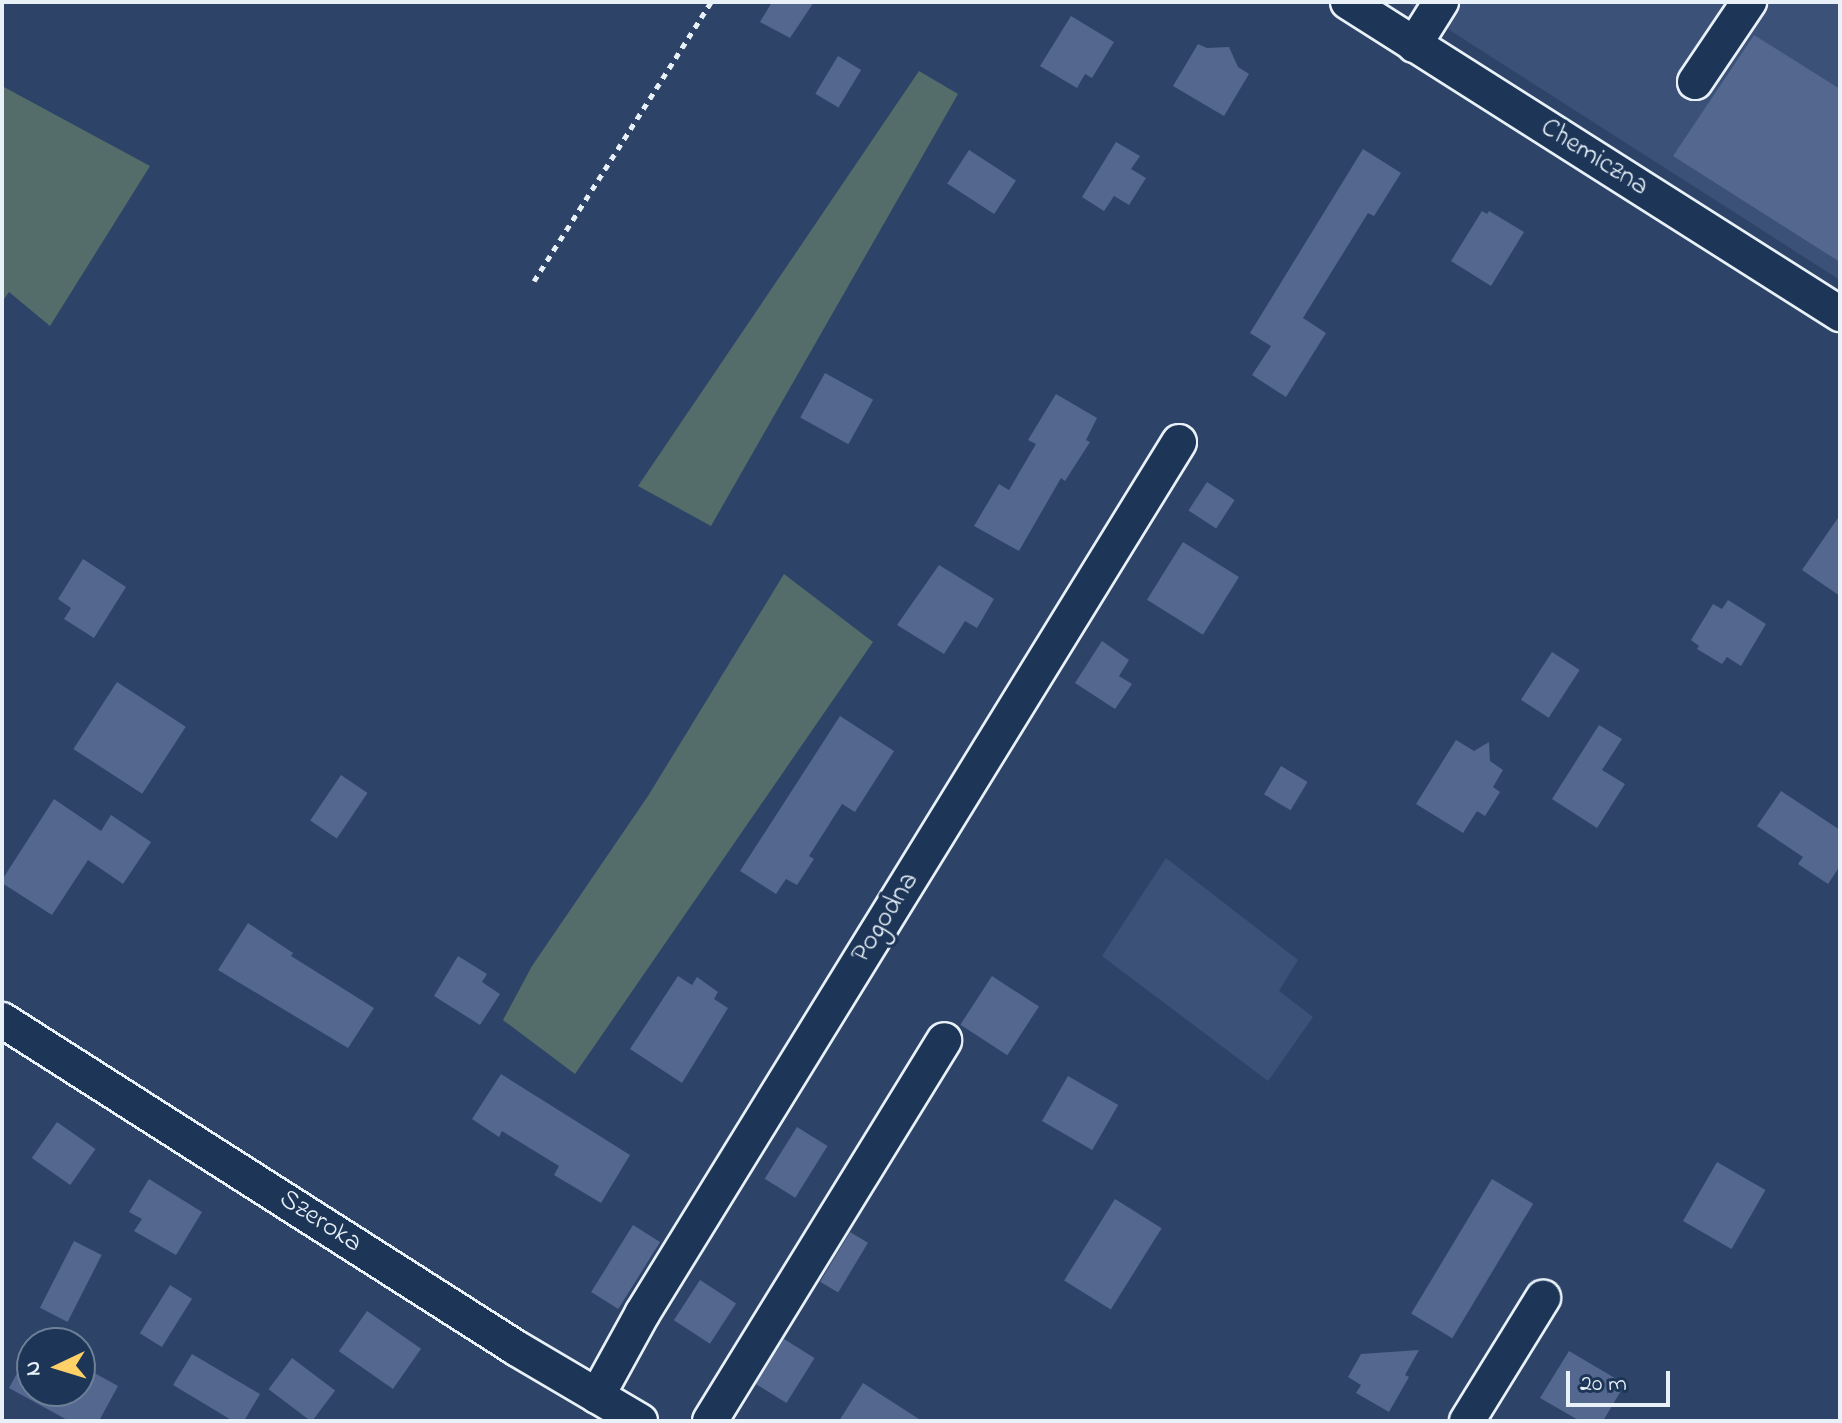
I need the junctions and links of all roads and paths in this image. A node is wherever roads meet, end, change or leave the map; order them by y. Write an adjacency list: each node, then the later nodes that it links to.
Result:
1 (711, 2): 7 (path)
2 (1348, 2): 5 (street, Chemiczna)
3 (1441, 2): 5 (street)
4 (1749, 2): 6 (street)
5 (1414, 45): 8 (street, Chemiczna)
6 (1695, 82)
7 (534, 281)
8 (1840, 314)
9 (1179, 442): 13 (street, Pogodna)
10 (2, 1020): 13 (street, Szeroka)
11 (944, 1040): 15 (street)
12 (1543, 1298): 16 (street)
13 (597, 1396): 14 (street, Szeroka)
14 (640, 1421)
15 (710, 1421)
16 (1467, 1421)

